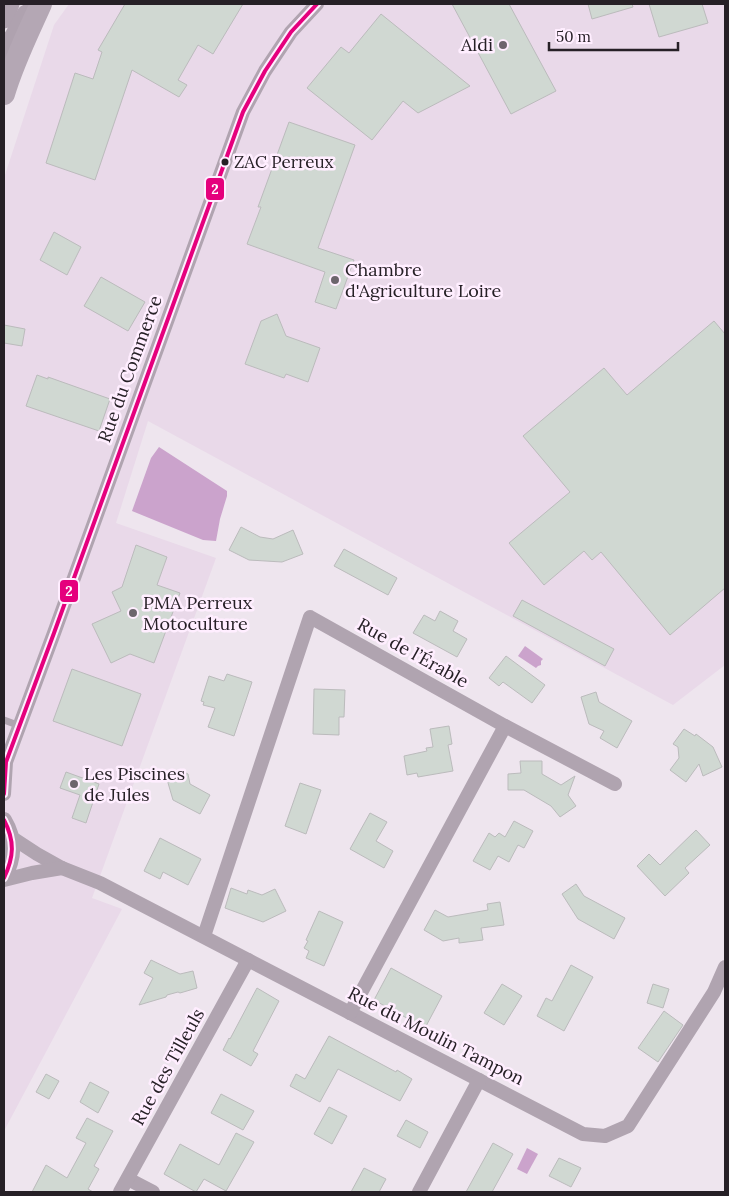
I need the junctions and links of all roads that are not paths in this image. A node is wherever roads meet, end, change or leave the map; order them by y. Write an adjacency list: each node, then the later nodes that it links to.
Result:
1 (10, 4): 5 (main road)
2 (31, 4): 6 (main road)
3 (41, 4): 7 (highway)
4 (317, 4): 9 (street, Rue du Commerce)
5 (4, 19)
6 (4, 51)
7 (4, 94)
8 (4, 720): 9 (lane)
9 (20, 726): 11 (street, Rue du Commerce)
10 (505, 726): 12 (street); 18 (street, Rue de l’Érable); 21 (street)
11 (5, 764): 13 (street, Rue du Commerce)
12 (615, 784)
13 (4, 794)
14 (4, 820): 15 (street)
15 (11, 837): 16 (street, Rue du Moulin Tampon); 17 (street)
16 (62, 868): 17 (street); 18 (street, Rue du Moulin Tampon)
17 (4, 879)
18 (204, 936): 19 (street, Rue du Moulin Tampon)
19 (248, 960): 21 (street, Rue du Moulin Tampon); 23 (street, Rue des Tilleuls)
20 (725, 967): 22 (street, Rue du Moulin Tampon)
21 (350, 1013): 22 (street, Rue du Moulin Tampon)
22 (479, 1080): 26 (street)
23 (128, 1179): 24 (street, Rue des Tilleuls); 25 (street)
24 (120, 1192)
25 (153, 1192)
26 (419, 1192)

